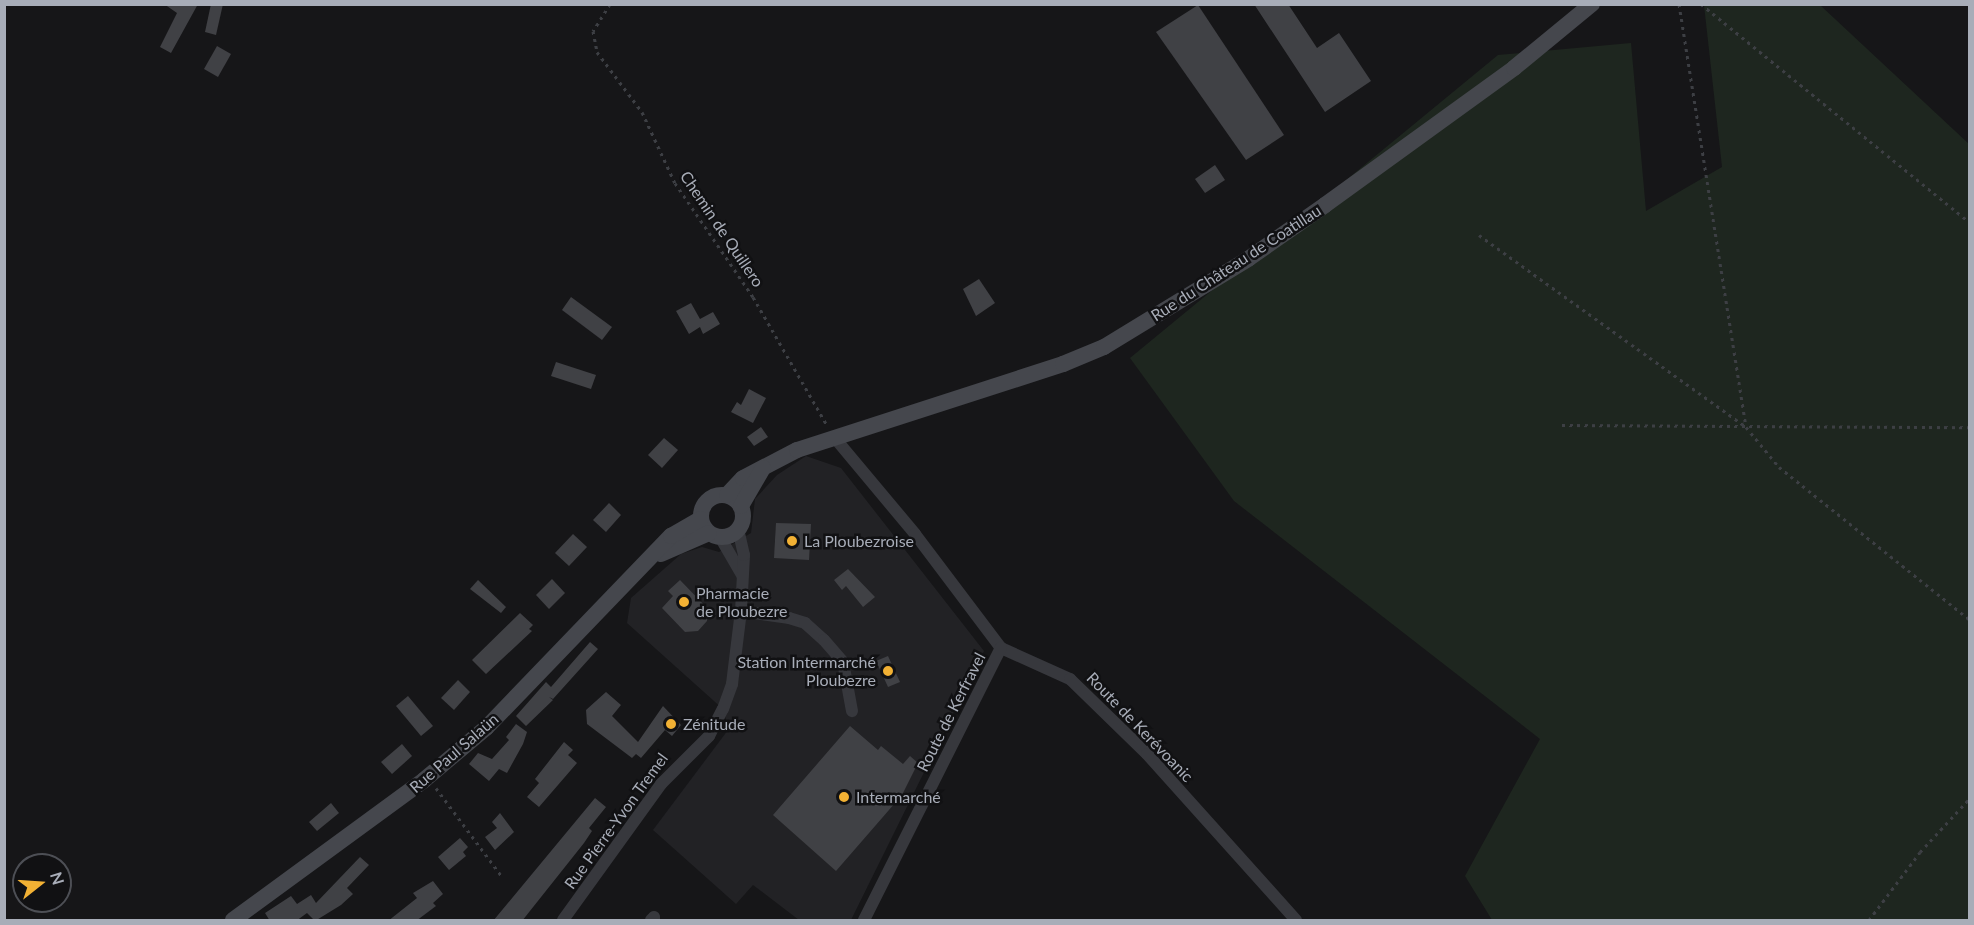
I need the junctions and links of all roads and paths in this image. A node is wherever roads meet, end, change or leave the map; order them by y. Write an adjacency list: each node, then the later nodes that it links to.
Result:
1 (610, 4): 10 (path, Chemin de Quillero)
2 (1592, 4): 10 (main road, Rue du Château de Coatillau)
3 (1679, 4): 8 (path)
4 (1701, 4): 5 (path)
5 (1970, 223)
6 (1479, 235): 8 (path)
7 (1562, 425): 8 (path)
8 (1746, 427): 9 (path); 18 (path)
9 (1970, 428)
10 (834, 437): 11 (main road); 19 (street, Route de Kerévoanic)
11 (764, 467): 12 (main road); 13 (main road)
12 (727, 495): 13 (main road); 14 (main road)
13 (741, 506): 15 (main road)
14 (710, 530): 15 (main road); 16 (street); 21 (main road, Rue Paul Salaün)
15 (738, 530): 16 (street, Rue Pierre-Yvon Tremel)
16 (742, 576): 17 (street, Rue Pierre-Yvon Tremel)
17 (741, 611): 20 (street); 25 (street, Rue Pierre-Yvon Tremel)
18 (1970, 620)
19 (1001, 648): 26 (street, Route de Kerfravel); 27 (street, Route de Kerévoanic)
20 (852, 711)
21 (428, 777): 23 (path); 24 (main road, Rue Paul Salaün)
22 (1970, 798): 28 (path)
23 (503, 878)
24 (233, 921)
25 (563, 921)
26 (864, 921)
27 (1296, 921)
28 (1869, 921)

